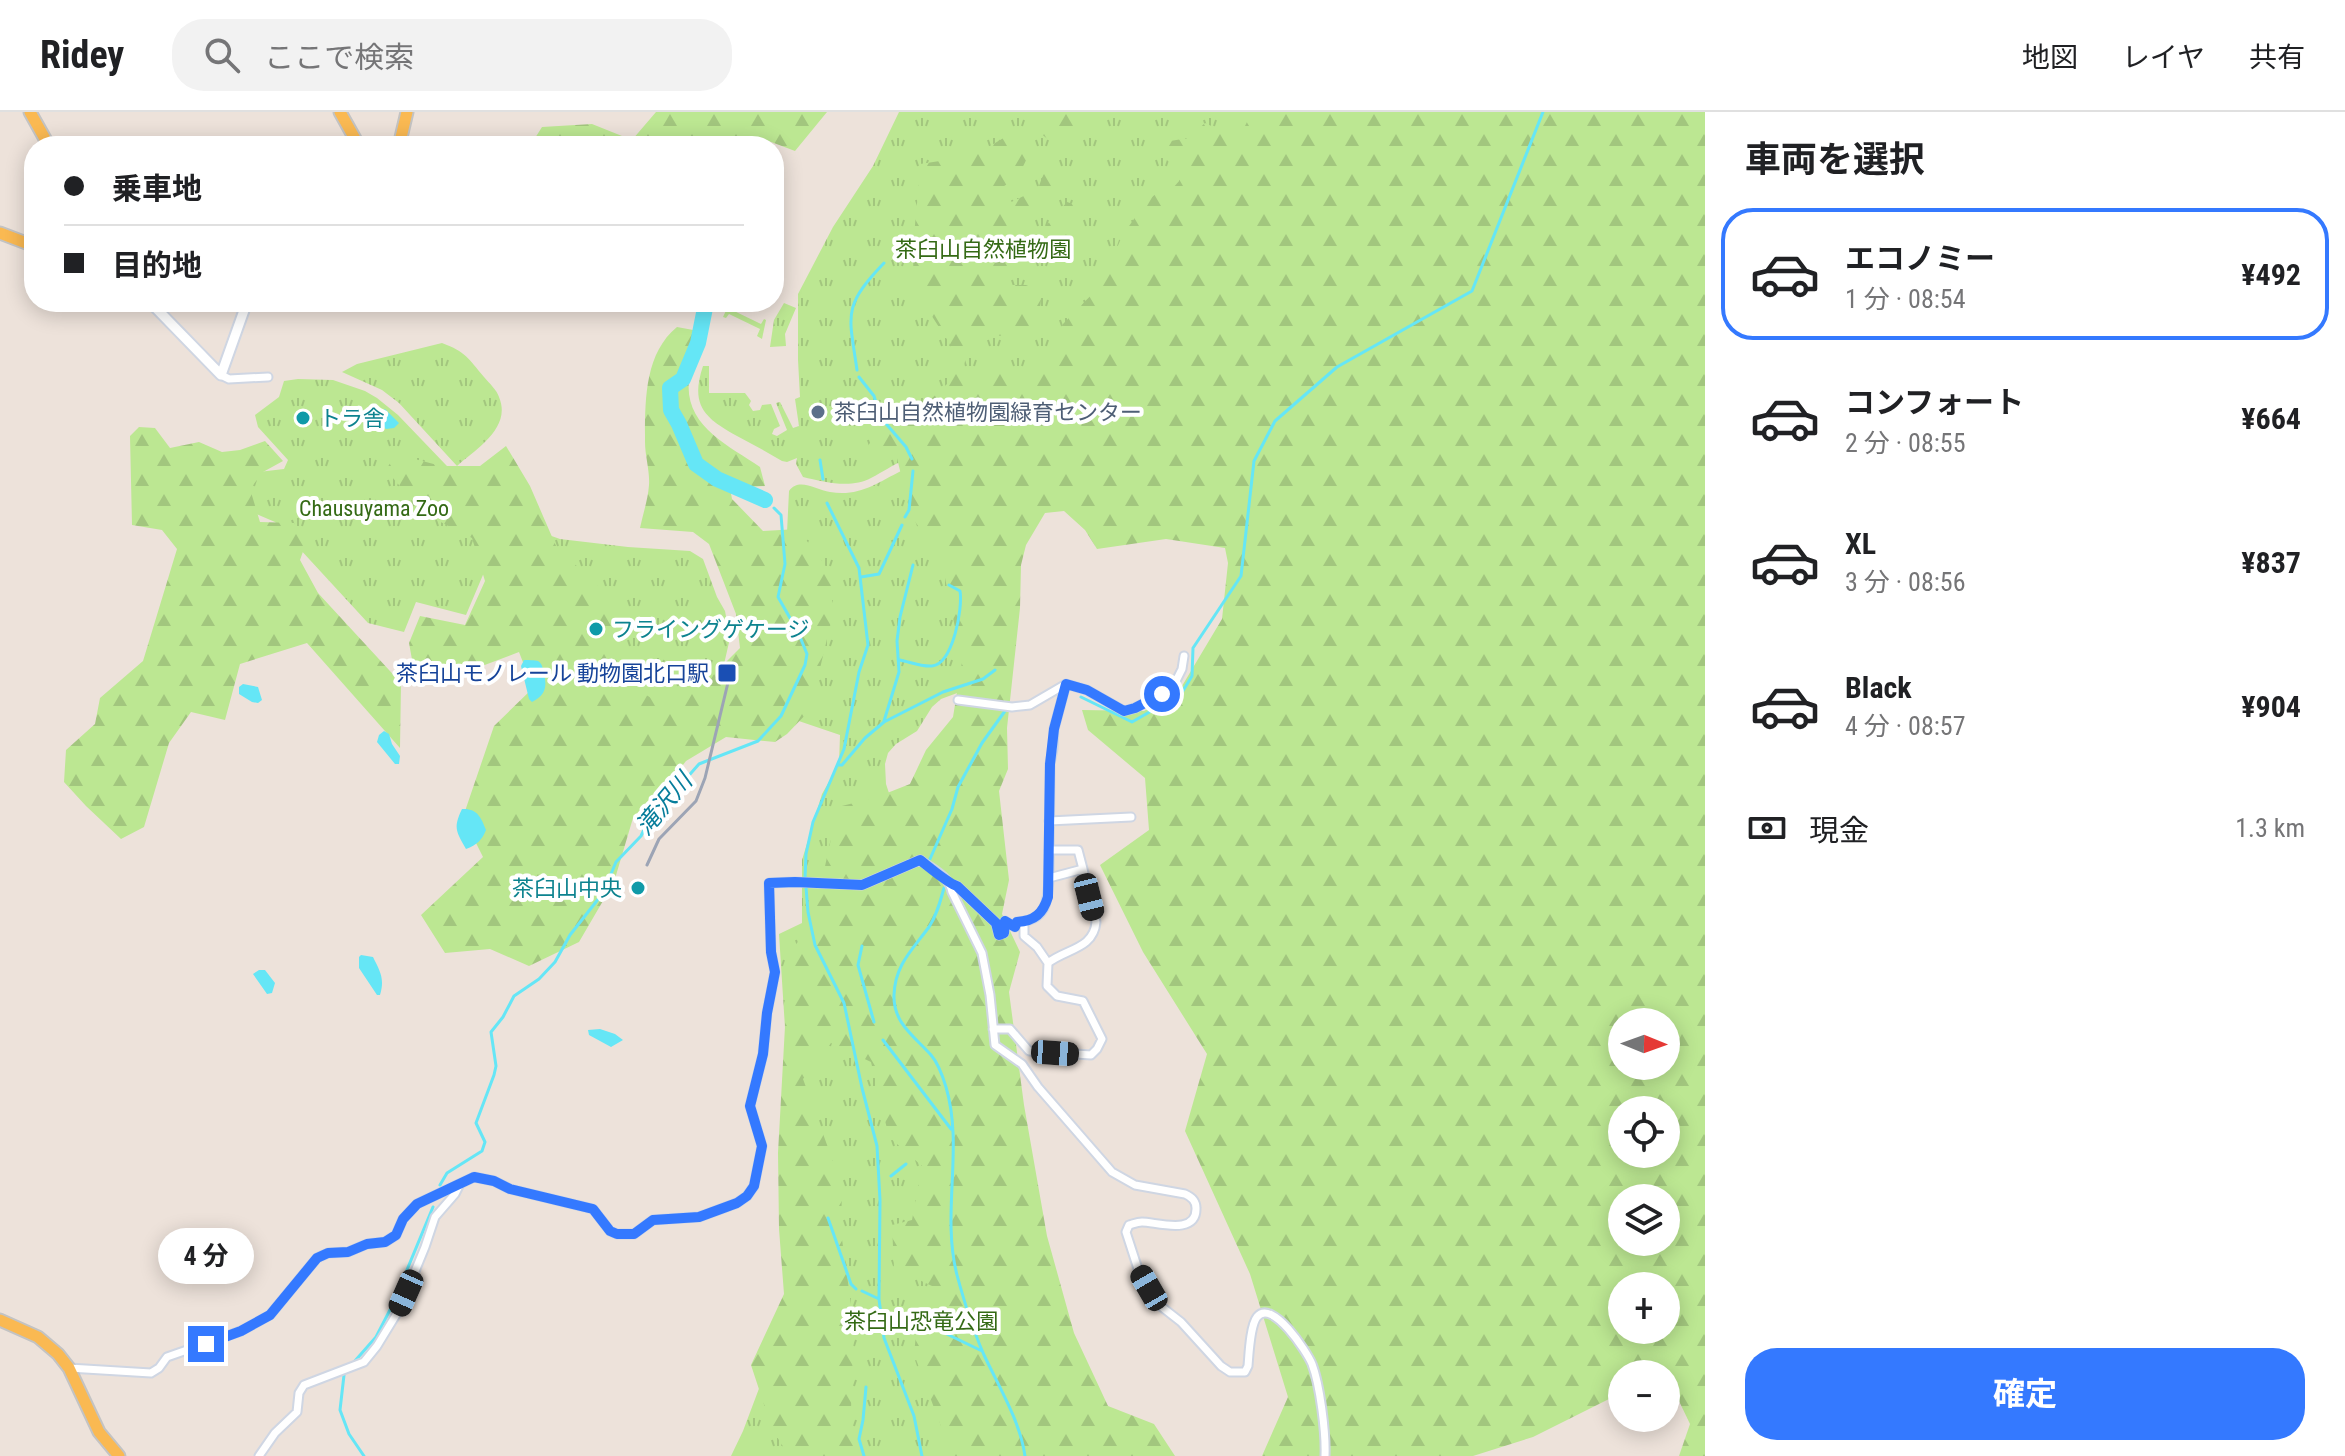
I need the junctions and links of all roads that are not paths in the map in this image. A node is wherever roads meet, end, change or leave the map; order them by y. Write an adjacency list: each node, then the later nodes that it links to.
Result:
1 (30, 112): 4 (main road)
2 (340, 112): 5 (main road)
3 (407, 112): 6 (main road)
4 (43, 136)
5 (353, 136)
6 (401, 136)
7 (0, 233): 8 (main road)
8 (24, 242)
9 (159, 312): 11 (street)
10 (243, 312): 11 (street)
11 (221, 375): 12 (street)
12 (268, 377)
13 (1184, 656): 14 (street)
14 (1066, 684): 15 (street); 17 (street)
15 (958, 700)
16 (1131, 817): 17 (street)
17 (1049, 821): 18 (street)
18 (1049, 850): 19 (street); 20 (street)
19 (1083, 869): 20 (street); 23 (street)
20 (1049, 878): 22 (street)
21 (951, 885): 22 (street); 24 (street); 25 (street)
22 (1024, 921): 23 (street)
23 (1048, 963): 24 (street)
24 (993, 1029): 30 (street)
25 (461, 1182): 27 (street); 29 (street)
26 (0, 1320): 27 (main road)
27 (69, 1368): 28 (main road)
28 (119, 1456)
29 (259, 1456)
30 (1325, 1456)

